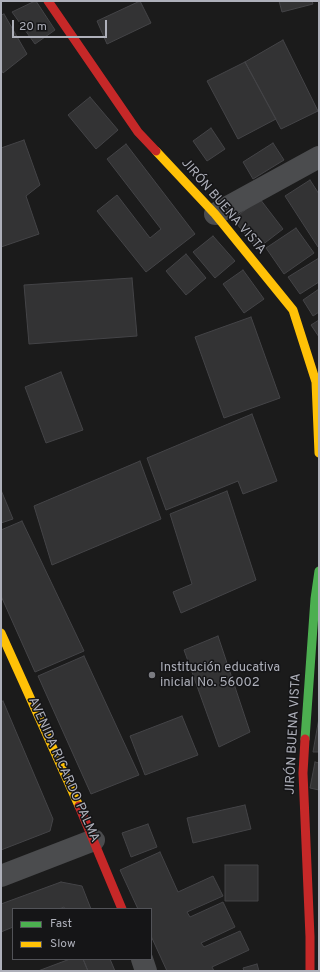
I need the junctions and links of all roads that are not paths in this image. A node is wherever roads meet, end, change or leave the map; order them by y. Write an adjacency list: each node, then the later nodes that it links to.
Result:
1 (48, 1): 3 (street, JIRÓN BUENA VISTA)
2 (319, 157): 3 (street)
3 (215, 214): 4 (street, JIRÓN BUENA VISTA)
4 (319, 454)
5 (319, 571): 12 (street, JIRÓN BUENA VISTA)
6 (1, 633): 7 (street, AVENIDA RICARDO PALMA)
7 (94, 840): 8 (street); 9 (street, AVENIDA RICARDO PALMA)
8 (1, 876)
9 (122, 908)
10 (142, 960): 11 (street)
11 (146, 971)
12 (310, 971)

